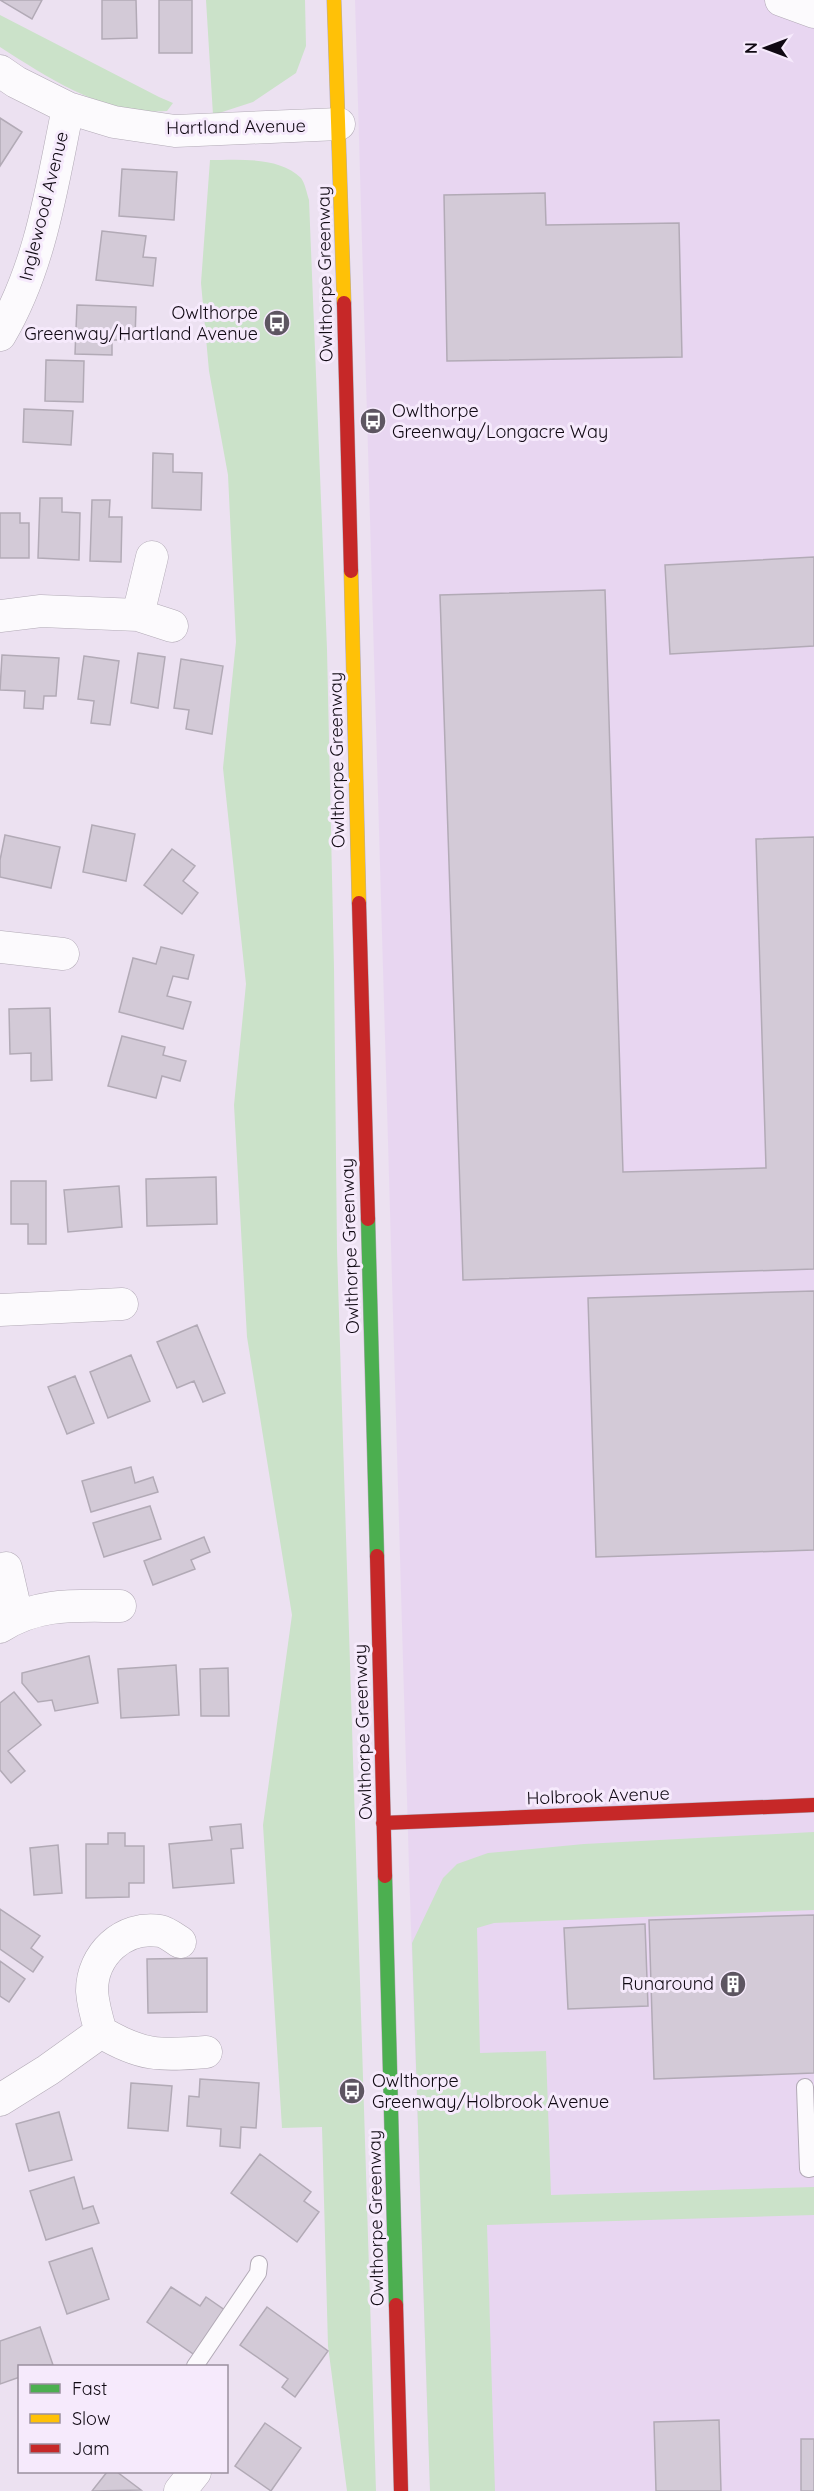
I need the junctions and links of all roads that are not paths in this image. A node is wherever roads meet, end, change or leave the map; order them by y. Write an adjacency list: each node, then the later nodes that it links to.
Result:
1 (334, 0): 6 (street, Owlthorpe Greenway)
2 (781, 0): 3 (street)
3 (814, 12)
4 (0, 71): 5 (street, Hartland Avenue)
5 (68, 108): 6 (street, Hartland Avenue); 7 (street, Inglewood Avenue)
6 (339, 124): 20 (street, Owlthorpe Greenway)
7 (0, 335)
8 (152, 556): 9 (street)
9 (138, 615): 10 (street); 11 (street)
10 (0, 616)
11 (172, 626)
12 (0, 947): 13 (street)
13 (63, 954)
14 (122, 1304): 15 (street)
15 (0, 1310)
16 (6, 1568): 18 (street)
17 (120, 1606): 18 (street)
18 (8, 1621)
19 (814, 1805): 20 (street, Holbrook Avenue)
20 (383, 1823): 31 (street, Owlthorpe Greenway)
21 (180, 1942): 22 (street)
22 (101, 2032): 23 (street); 25 (street)
23 (206, 2052)
24 (805, 2087): 26 (lane)
25 (0, 2100)
26 (814, 2168)
27 (260, 2264): 28 (lane)
28 (196, 2365)
29 (194, 2473): 30 (street)
30 (180, 2491)
31 (401, 2491)

